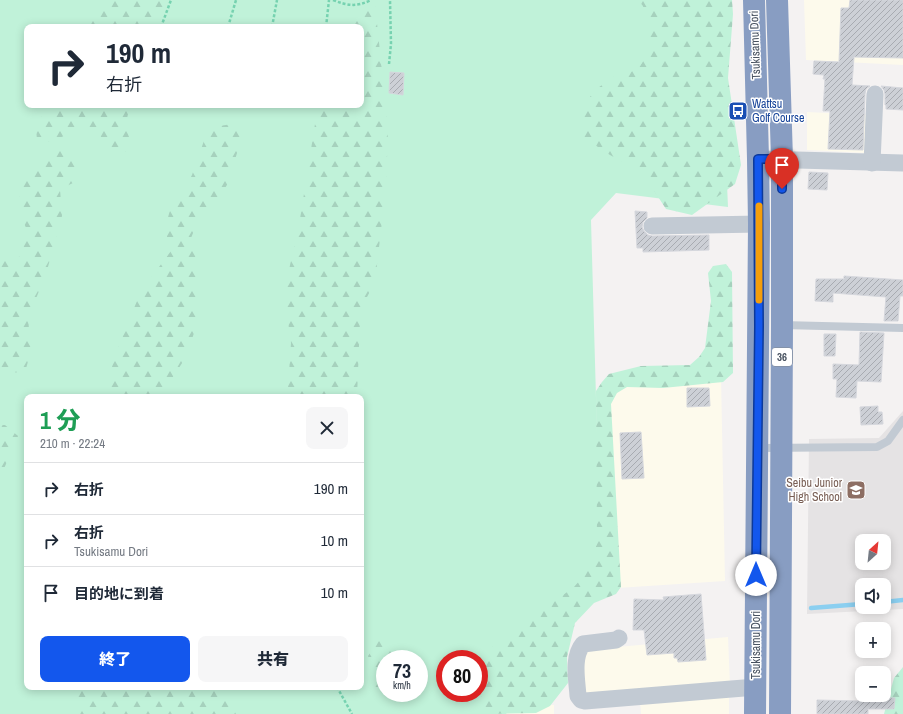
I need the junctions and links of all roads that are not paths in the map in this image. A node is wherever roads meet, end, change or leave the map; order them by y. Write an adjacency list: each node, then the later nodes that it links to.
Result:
1 (754, 0): 4 (highway, Tsukisamu Dori / 36)
2 (778, 0): 5 (highway, Tsukisamu Dori / 36)
3 (875, 94): 6 (street)
4 (758, 159): 5 (street); 8 (highway, Tsukisamu Dori / 36)
5 (782, 159): 6 (street); 10 (highway, Tsukisamu Dori / 36)
6 (872, 163): 7 (street)
7 (903, 163)
8 (759, 224): 9 (street); 10 (highway, Tsukisamu Dori / 36)
9 (652, 226)
10 (771, 326): 11 (lane); 13 (highway, Tsukisamu Dori / 36); 14 (highway, Tsukisamu Dori / 36)
11 (903, 328)
12 (903, 420): 14 (lane)
13 (757, 448): 14 (lane); 16 (highway, Tsukisamu Dori / 36)
14 (782, 448): 18 (highway, Tsukisamu Dori / 36)
15 (619, 638): 16 (street)
16 (756, 687): 17 (highway, Tsukisamu Dori / 36)
17 (755, 714)
18 (780, 714)

